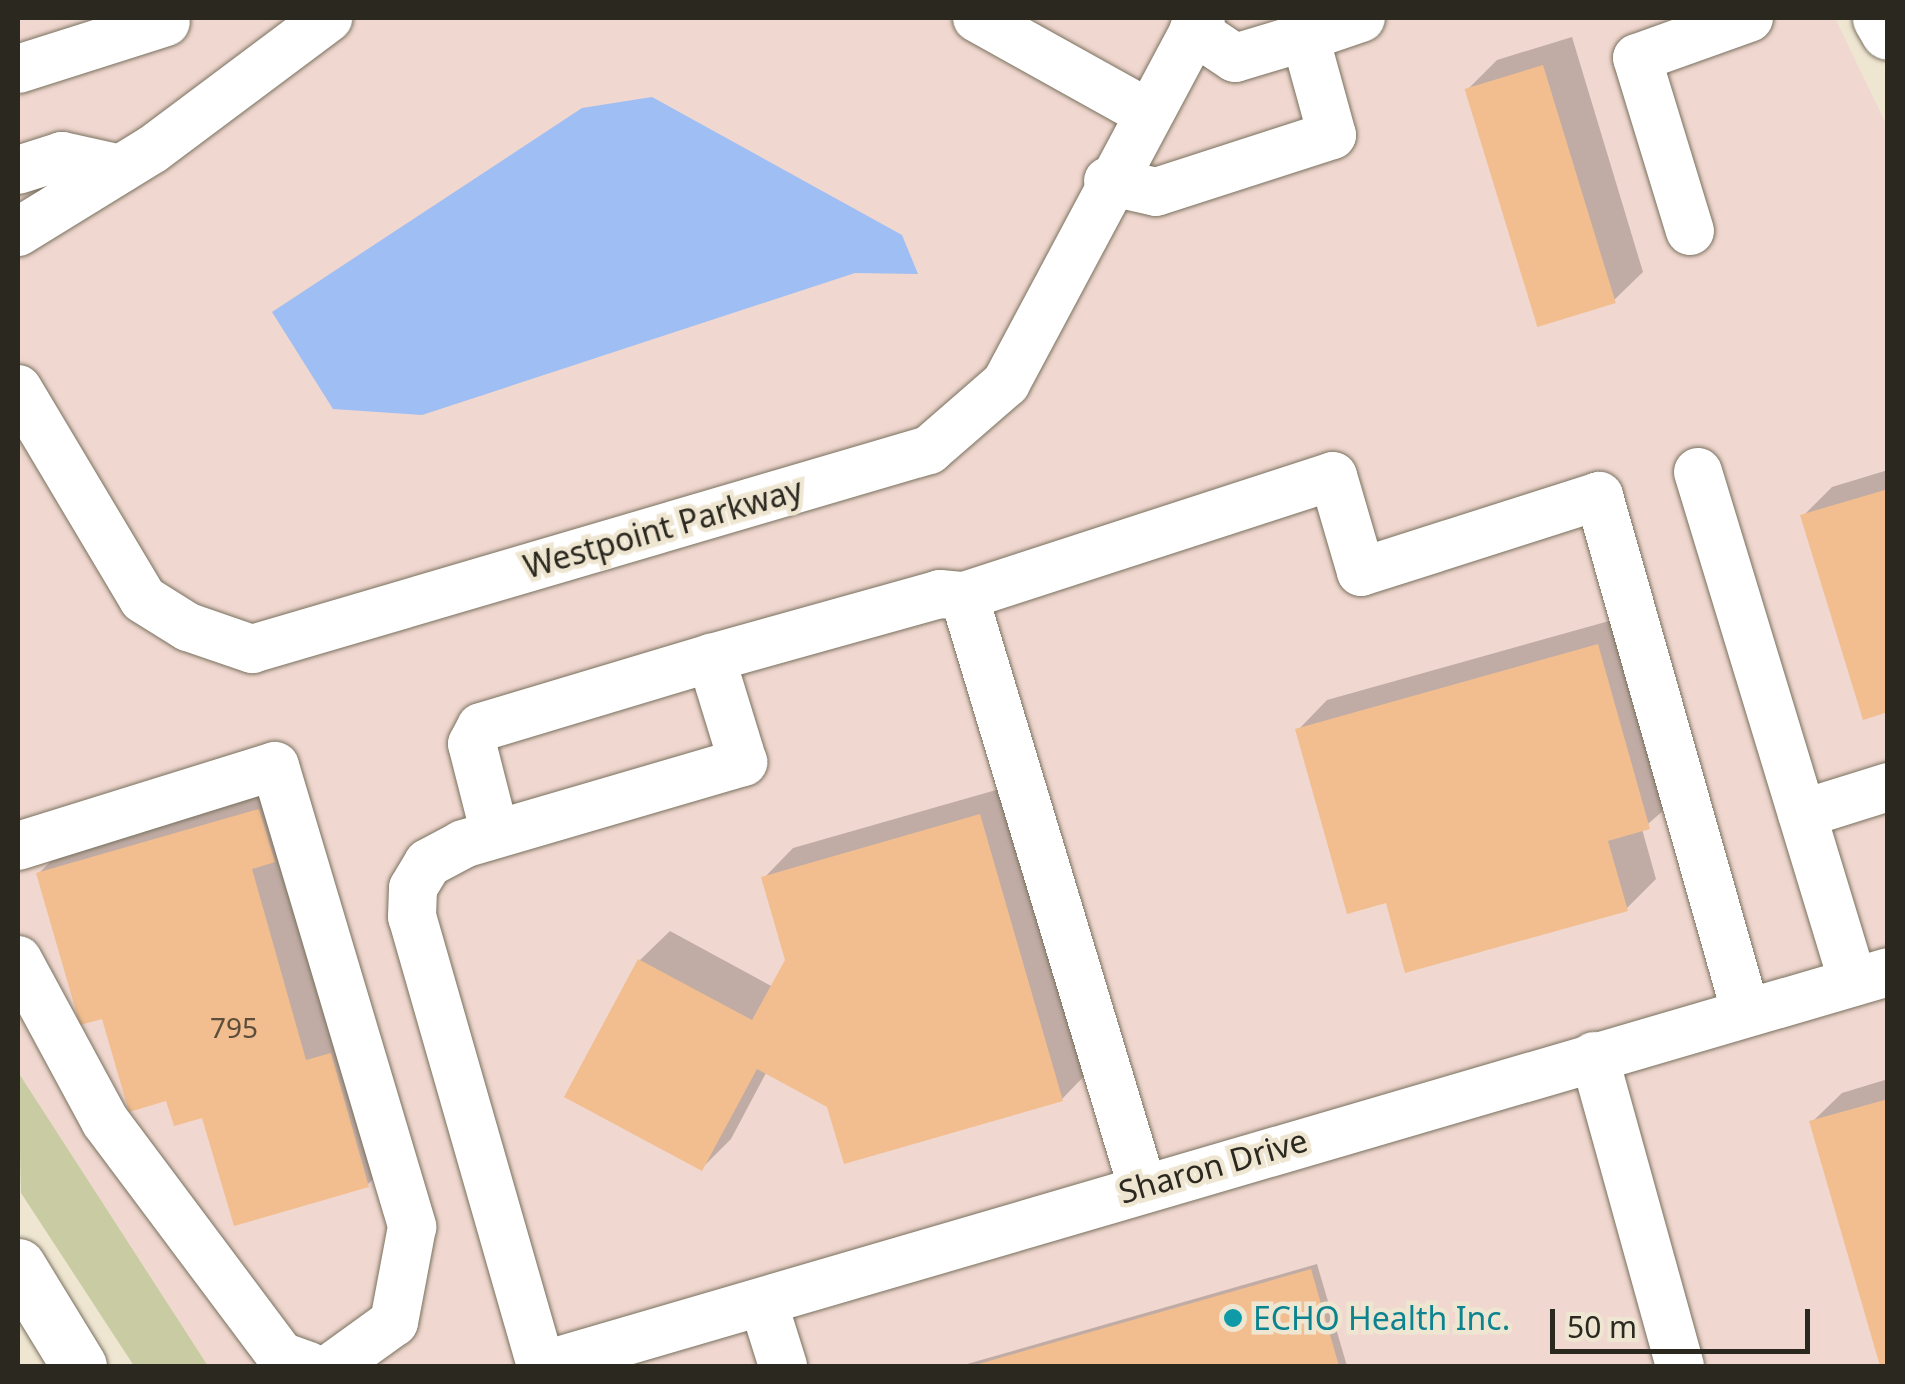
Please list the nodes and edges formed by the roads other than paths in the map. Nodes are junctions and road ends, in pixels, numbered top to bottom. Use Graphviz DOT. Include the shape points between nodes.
graph roads {
  1 [pos="328,18"];
  2 [pos="978,18"];
  3 [pos="1361,18"];
  4 [pos="1749,18"];
  5 [pos="1880,18"];
  6 [pos="166,22"];
  7 [pos="1197,24"];
  8 [pos="1888,32"];
  9 [pos="1304,37"];
  10 [pos="18,69"];
  11 [pos="1144,111"];
  12 [pos="121,169"];
  13 [pos="18,170"];
  14 [pos="1108,181"];
  15 [pos="18,232"];
  16 [pos="1690,232"];
  17 [pos="18,390"];
  18 [pos="1698,472"];
  19 [pos="964,596"];
  20 [pos="711,658"];
  21 [pos="1888,787"];
  22 [pos="1802,814"];
  23 [pos="495,834"];
  24 [pos="18,846"];
  25 [pos="18,960"];
  26 [pos="1870,977"];
  27 [pos="1746,1013"];
  28 [pos="1594,1056"];
  29 [pos="1142,1186"];
  30 [pos="18,1266"];
  31 [pos="763,1302"];
  32 [pos="79,1366"];
  33 [pos="308,1366"];
  34 [pos="334,1366"];
  35 [pos="541,1366"];
  36 [pos="783,1366"];
  37 [pos="1680,1366"];
  1 -- 12 [label="street"];
  2 -- 11 [label="street"];
  3 -- 9 [label="street"];
  4 -- 16 [label="street" via="1637,58"];
  5 -- 8 [label="main road"];
  6 -- 10 [label="street"];
  7 -- 9 [label="street" via="1235,58"];
  7 -- 11 [label="street, Westpoint Parkway"];
  9 -- 14 [label="street" via="1332,135 1156,192"];
  11 -- 14 [label="street, Westpoint Parkway"];
  12 -- 13 [label="street" via="62,156"];
  12 -- 15 [label="street"];
  14 -- 17 [label="street, Westpoint Parkway" via="1006,383 929,450 252,649 188,628 143,599"];
  18 -- 22 [label="street"];
  19 -- 20 [label="street"];
  19 -- 27 [label="street" via="1333,476 1361,572 1600,496"];
  19 -- 29 [label="street"];
  20 -- 23 [label="street" via="481,727 472,744"];
  20 -- 23 [label="street" via="743,762"];
  21 -- 22 [label="street"];
  22 -- 26 [label="street"];
  23 -- 35 [label="street" via="428,862 413,888 412,916"];
  24 -- 34 [label="street" via="275,766 412,1227 394,1322"];
  25 -- 33 [label="street" via="104,1121 280,1356"];
  26 -- 27 [label="street, Sharon Drive"];
  27 -- 28 [label="street, Sharon Drive"];
  28 -- 29 [label="street, Sharon Drive"];
  28 -- 37 [label="street"];
  29 -- 31 [label="street, Sharon Drive"];
  30 -- 32 [label="main road"];
  31 -- 35 [label="street, Sharon Drive"];
  31 -- 36 [label="street"];
}
